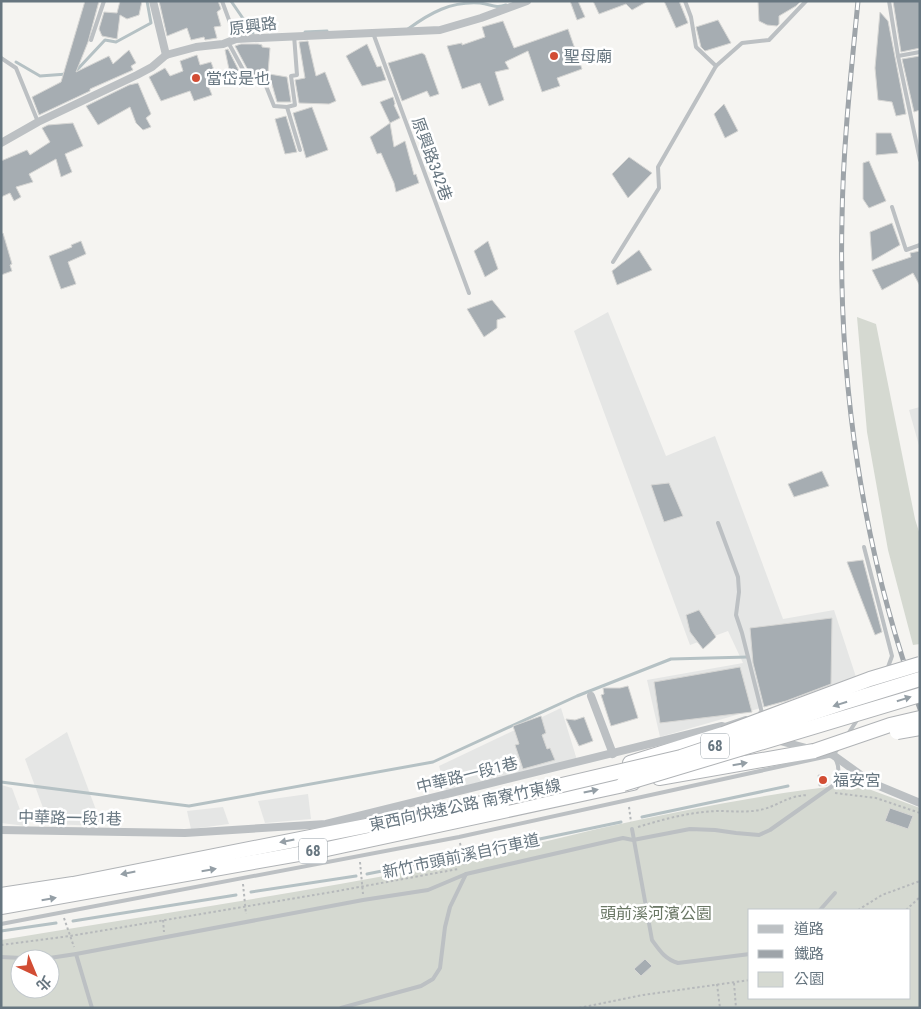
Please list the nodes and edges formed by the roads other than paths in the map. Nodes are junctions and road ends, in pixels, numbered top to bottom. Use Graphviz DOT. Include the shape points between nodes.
graph roads {
  1 [pos="104,1"];
  2 [pos="153,1"];
  3 [pos="222,1"];
  4 [pos="527,1"];
  5 [pos="685,1"];
  6 [pos="806,1"];
  7 [pos="889,1"];
  8 [pos="373,33"];
  9 [pos="294,35"];
  10 [pos="91,40"];
  11 [pos="232,40"];
  12 [pos="920,52"];
  13 [pos="166,55"];
  14 [pos="898,56"];
  15 [pos="1,58"];
  16 [pos="716,66"];
  17 [pos="287,107"];
  18 [pos="38,122"];
  19 [pos="1,143"];
  20 [pos="300,150"];
  21 [pos="920,160"];
  22 [pos="892,207"];
  23 [pos="920,245"];
  24 [pos="613,262"];
  25 [pos="469,293"];
  26 [pos="718,523"];
  27 [pos="864,547"];
  28 [pos="920,664"];
  29 [pos="920,679"];
  30 [pos="920,695"];
  31 [pos="591,696"];
  32 [pos="872,698"];
  33 [pos="866,706"];
  34 [pos="920,718"];
  35 [pos="722,726"];
  36 [pos="920,728"];
  37 [pos="814,751"];
  38 [pos="613,754"];
  39 [pos="833,756"];
  40 [pos="855,770"];
  41 [pos="623,784"];
  42 [pos="835,784"];
  43 [pos="507,798"];
  44 [pos="920,803"];
  45 [pos="632,829"];
  46 [pos="1,830"];
  47 [pos="633,840"];
  48 [pos="466,874"];
  49 [pos="835,893"];
  50 [pos="1,895"];
  51 [pos="1,907"];
  52 [pos="821,909"];
  53 [pos="1,924"];
  54 [pos="76,954"];
  55 [pos="748,954"];
  56 [pos="1,957"];
  57 [pos="92,1008"];
  58 [pos="341,1008"];
  1 -- 10 [label="lane"];
  2 -- 13 [label="street"];
  3 -- 11 [label="lane"];
  4 -- 8 [label="street, 原興路" via="440,30"];
  5 -- 16 [label="lane" via="696,47"];
  6 -- 16 [label="lane" via="769,40 742,43"];
  7 -- 14 [label="lane"];
  8 -- 9 [label="street, 原興路"];
  8 -- 25 [label="lane, 原興路342巷"];
  9 -- 11 [label="street, 原興路"];
  9 -- 17 [label="lane" via="297,75 291,76 295,105"];
  11 -- 13 [label="street, 原興路"];
  11 -- 17 [label="lane" via="247,77 264,81 274,106"];
  12 -- 14 [label="lane"];
  13 -- 18 [label="street, 原興路" via="137,75"];
  14 -- 21 [label="lane"];
  15 -- 18 [label="lane" via="16,68"];
  16 -- 24 [label="lane" via="658,167 659,188"];
  17 -- 20 [label="lane"];
  18 -- 19 [label="street, 原興路"];
  22 -- 23 [label="lane" via="906,250"];
  26 -- 35 [label="lane" via="738,578 736,615 762,713"];
  27 -- 32 [label="lane" via="892,656"];
  28 -- 43 [label="highway, bridge" via="870,679 723,734"];
  29 -- 43 [label="highway, 東西向快速公路 南寮竹東線 / 68, one-way, bridge" via="681,758"];
  41 -- 30 [label="highway, 東西向快速公路 南寮竹東線 / 68, one-way, bridge"];
  31 -- 38 [label="street"];
  33 -- 39 [label="lane"];
  34 -- 37 [label="highway, bridge"];
  35 -- 38 [label="street, 中華路一段1巷"];
  35 -- 39 [label="street, 中華路一段1巷"];
  36 -- 37 [label="highway, bridge"];
  41 -- 37 [label="highway, one-way, bridge"];
  38 -- 46 [label="street, 中華路一段1巷" via="326,824 185,833"];
  39 -- 40 [label="street, 中華路一段1巷"];
  39 -- 42 [label="lane" via="839,766"];
  39 -- 53 [label="lane" via="360,857"];
  40 -- 42 [label="lane"];
  40 -- 44 [label="street, 中華路一段1巷" via="872,783"];
  51 -- 41 [label="highway, 東西向快速公路 南寮竹東線 / 68, one-way" via="327,849"];
  42 -- 47 [label="lane" via="759,835 690,829"];
  43 -- 50 [label="highway, 東西向快速公路 南寮竹東線 / 68, one-way" via="73,884"];
  45 -- 47 [label="lane"];
  47 -- 48 [label="lane" via="623,838"];
  47 -- 55 [label="lane" via="652,940 668,960 678,963"];
  48 -- 54 [label="lane" via="428,890"];
  48 -- 58 [label="lane" via="450,907 440,968 433,979 421,986"];
  49 -- 52 [label="lane"];
  54 -- 56 [label="lane" via="44,959"];
  54 -- 57 [label="lane"];
}
